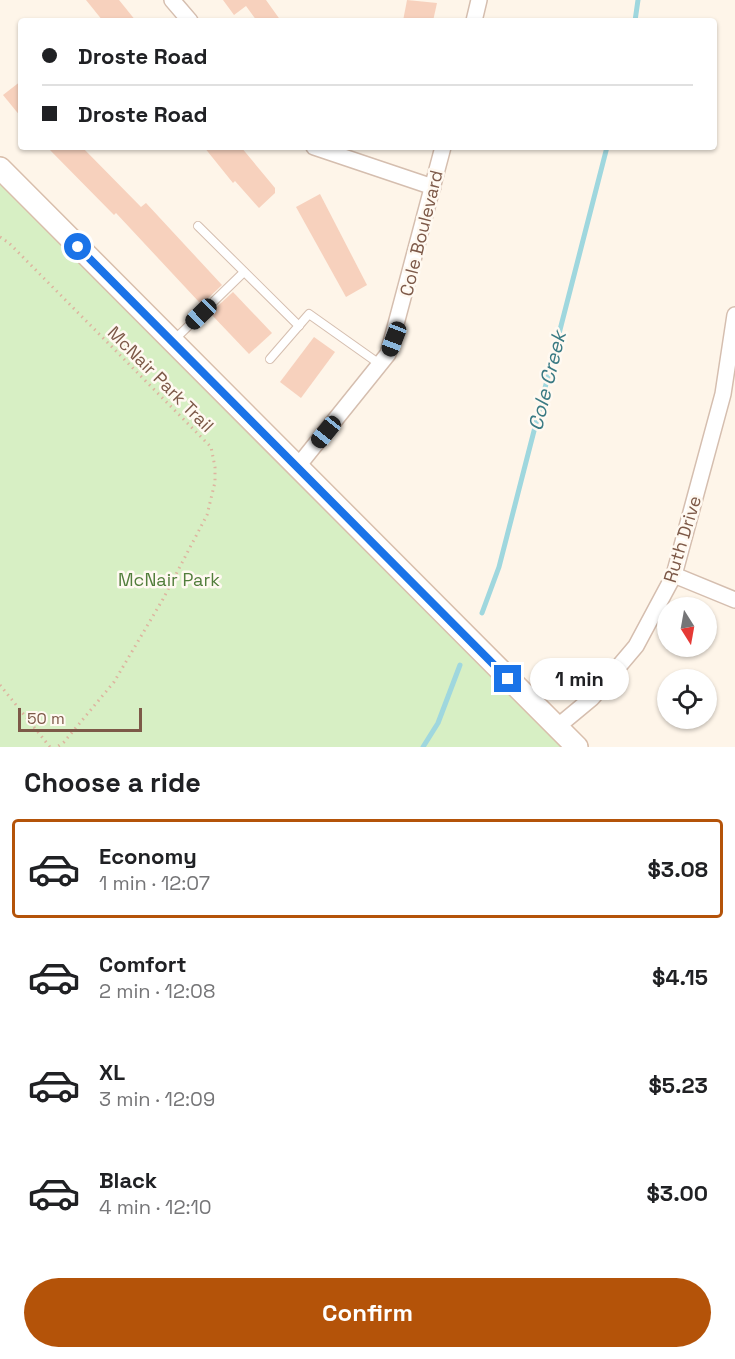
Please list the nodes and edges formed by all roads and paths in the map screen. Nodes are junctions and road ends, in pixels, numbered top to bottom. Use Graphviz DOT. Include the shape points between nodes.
graph roads {
  1 [pos="172,0"];
  2 [pos="479,0"];
  3 [pos="187,18"];
  4 [pos="475,18"];
  5 [pos="323,150"];
  6 [pos="442,150"];
  7 [pos="0,168"];
  8 [pos="434,187"];
  9 [pos="198,226"];
  10 [pos="0,237"];
  11 [pos="244,272"];
  12 [pos="735,315"];
  13 [pos="299,326"];
  14 [pos="172,341"];
  15 [pos="270,359"];
  16 [pos="381,365"];
  17 [pos="298,466"];
  18 [pos="674,575"];
  19 [pos="735,600"];
  20 [pos="0,685"];
  21 [pos="557,727"];
  22 [pos="50,747"];
  23 [pos="57,747"];
  24 [pos="577,747"];
  1 -- 3 [label="street"];
  2 -- 4 [label="street"];
  5 -- 8 [label="street"];
  6 -- 8 [label="street, Cole Boulevard"];
  7 -- 14 [label="street"];
  8 -- 16 [label="street, Cole Boulevard" via="394,339"];
  9 -- 11 [label="lane"];
  10 -- 23 [label="path, McNair Park Trail" via="211,447 215,467 207,516 162,599 114,682"];
  11 -- 13 [label="lane"];
  11 -- 14 [label="lane"];
  12 -- 18 [label="street, Ruth Drive" via="723,394"];
  13 -- 15 [label="lane"];
  13 -- 16 [label="lane" via="309,314"];
  14 -- 17 [label="street"];
  16 -- 17 [label="street, Cole Boulevard"];
  17 -- 21 [label="street"];
  18 -- 19 [label="street"];
  18 -- 21 [label="street, Ruth Drive" via="636,646 592,698"];
  20 -- 22 [label="path"];
  21 -- 24 [label="street"];
}
